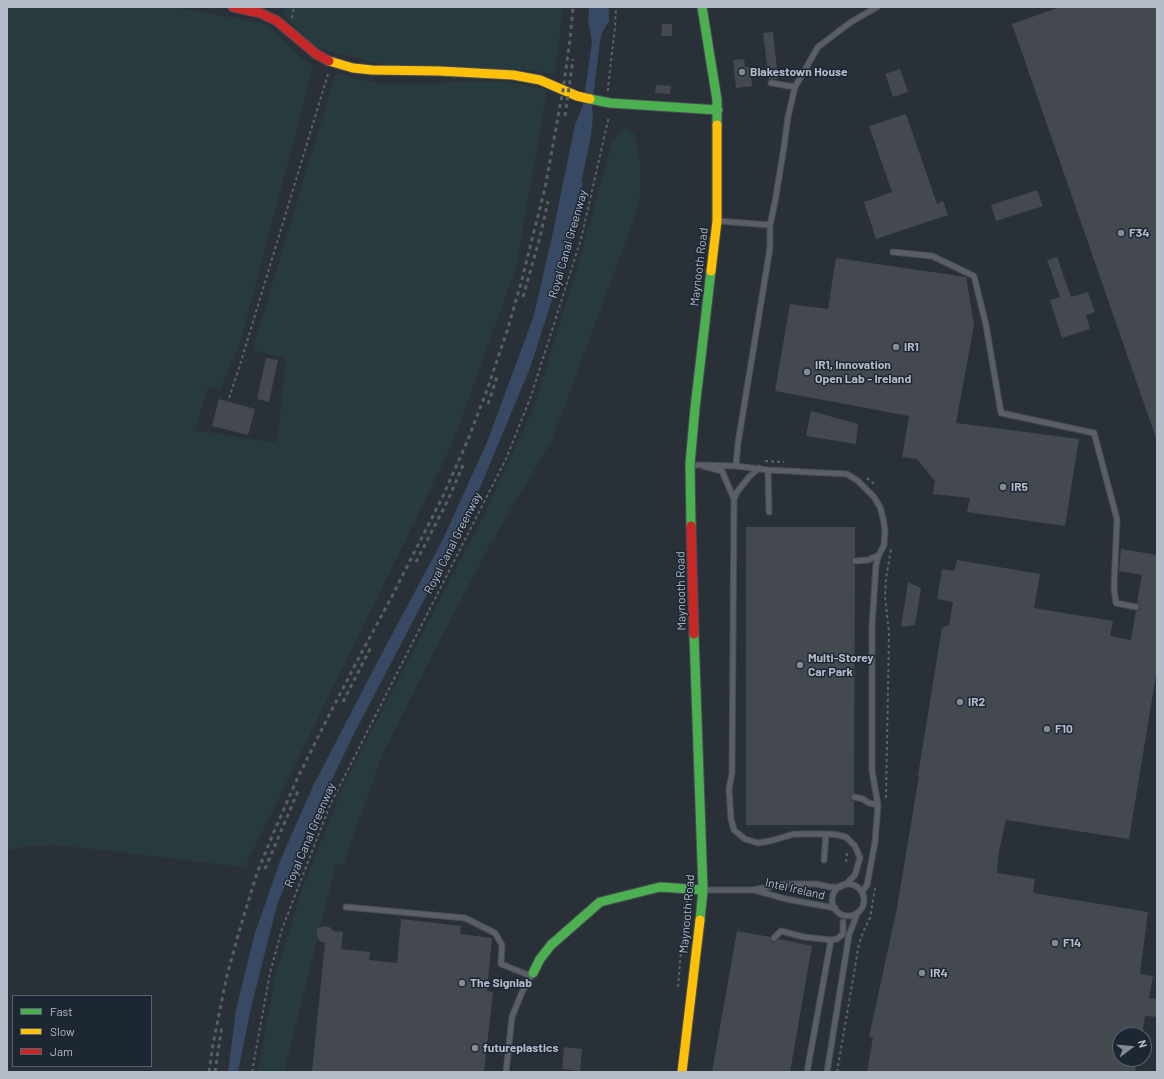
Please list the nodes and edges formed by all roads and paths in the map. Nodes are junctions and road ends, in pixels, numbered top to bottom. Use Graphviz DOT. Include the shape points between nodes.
graph roads {
  1 [pos="233,7"];
  2 [pos="616,7"];
  3 [pos="877,7"];
  4 [pos="702,8"];
  5 [pos="331,62"];
  6 [pos="771,82"];
  7 [pos="794,87"];
  8 [pos="610,103"];
  9 [pos="718,110"];
  10 [pos="717,221"];
  11 [pos="770,225"];
  12 [pos="893,252"];
  13 [pos="228,398"];
  14 [pos="697,465"];
  15 [pos="703,466"];
  16 [pos="736,466"];
  17 [pos="759,468"];
  18 [pos="768,470"];
  19 [pos="734,499"];
  20 [pos="768,512"];
  21 [pos="878,555"];
  22 [pos="855,561"];
  23 [pos="1136,607"];
  24 [pos="854,797"];
  25 [pos="878,806"];
  26 [pos="826,834"];
  27 [pos="824,860"];
  28 [pos="842,886"];
  29 [pos="704,890"];
  30 [pos="752,890"];
  31 [pos="862,892"];
  32 [pos="346,907"];
  33 [pos="836,910"];
  34 [pos="857,914"];
  35 [pos="843,922"];
  36 [pos="849,935"];
  37 [pos="774,938"];
  38 [pos="831,940"];
  39 [pos="532,974"];
  40 [pos="252,1072"];
  41 [pos="506,1072"];
  42 [pos="682,1072"];
  43 [pos="807,1072"];
  44 [pos="827,1072"];
  1 -- 5 [label="main road" via="260,13 276,21 312,51"];
  2 -- 8 [label="path, Royal Canal Greenway" via="608,86"];
  3 -- 7 [label="lane" via="851,22 818,47"];
  4 -- 9 [label="main road, Maynooth Road"];
  5 -- 8 [label="main road" via="372,70 513,75 540,80 577,96"];
  5 -- 13 [label="path" via="240,368"];
  6 -- 7 [label="lane"];
  7 -- 11 [label="lane"];
  8 -- 9 [label="main road"];
  8 -- 40 [label="path, Royal Canal Greenway" via="607,127 581,239 531,396 506,459 330,805 282,929 270,973"];
  9 -- 10 [label="main road, Maynooth Road"];
  10 -- 11 [label="lane"];
  10 -- 29 [label="main road, Maynooth Road" via="690,464 695,682"];
  11 -- 16 [label="lane" via="770,248"];
  12 -- 23 [label="lane" via="932,256 974,276 986,325 1001,413 1094,433 1117,519 1114,588 1116,603"];
  14 -- 15 [label="lane"];
  15 -- 16 [label="lane"];
  15 -- 19 [label="lane" via="722,472"];
  16 -- 17 [label="lane"];
  17 -- 18 [label="lane"];
  17 -- 19 [label="lane" via="737,492"];
  18 -- 20 [label="lane"];
  18 -- 21 [label="lane" via="847,474 858,481 874,497 883,518 884,545"];
  19 -- 26 [label="lane" via="732,773 729,789 734,830 745,839 758,843 794,834"];
  21 -- 22 [label="lane" via="868,560"];
  21 -- 25 [label="lane" via="872,626 872,771"];
  24 -- 25 [label="lane"];
  25 -- 31 [label="lane" via="875,842 867,885"];
  26 -- 27 [label="lane"];
  26 -- 28 [label="lane" via="846,837 855,846 860,858 855,876"];
  28 -- 30 [label="lane, Intel Ireland" via="830,888 816,884 786,884"];
  28 -- 31 [label="lane" via="854,886"];
  28 -- 33 [label="lane" via="834,894 833,904"];
  29 -- 30 [label="lane, Intel Ireland"];
  29 -- 39 [label="main road" via="660,887 600,902 551,945"];
  29 -- 42 [label="main road, Maynooth Road"];
  30 -- 33 [label="lane, Intel Ireland"];
  31 -- 34 [label="lane" via="864,901"];
  32 -- 39 [label="lane" via="465,918 495,933 502,945 501,964"];
  33 -- 34 [label="lane" via="847,916"];
  33 -- 35 [label="lane"];
  34 -- 36 [label="lane"];
  35 -- 36 [label="lane"];
  35 -- 38 [label="lane" via="843,934"];
  36 -- 44 [label="lane"];
  37 -- 38 [label="lane" via="781,931"];
  38 -- 43 [label="lane"];
  39 -- 41 [label="lane" via="512,1017"];
}
